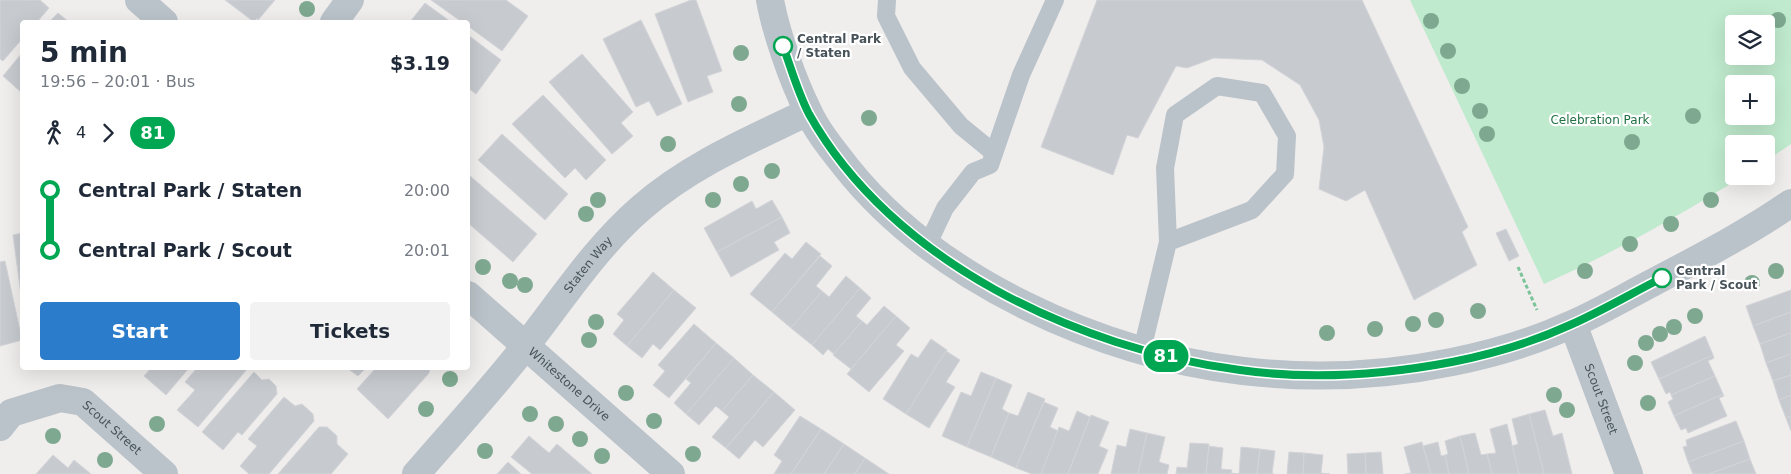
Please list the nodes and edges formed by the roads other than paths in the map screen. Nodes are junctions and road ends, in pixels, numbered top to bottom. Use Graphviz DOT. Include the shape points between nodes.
graph roads {
  1 [pos="139,0"];
  2 [pos="350,0"];
  3 [pos="770,0"];
  4 [pos="887,0"];
  5 [pos="1055,0"];
  6 [pos="162,20"];
  7 [pos="335,20"];
  8 [pos="808,112"];
  9 [pos="994,153"];
  10 [pos="1791,202"];
  11 [pos="1168,242"];
  12 [pos="927,246"];
  13 [pos="470,297"];
  14 [pos="1573,324"];
  15 [pos="525,346"];
  16 [pos="1142,350"];
  17 [pos="0,427"];
  18 [pos="164,474"];
  19 [pos="416,474"];
  20 [pos="671,474"];
  21 [pos="1629,474"];
  1 -- 6 [label="street"];
  2 -- 7 [label="street"];
  3 -- 8 [label="street" via="782,44"];
  4 -- 9 [label="lane" via="886,16 912,68 961,126"];
  5 -- 9 [label="lane" via="1022,74"];
  8 -- 12 [label="street" via="831,148 876,201"];
  8 -- 15 [label="street, Staten Way" via="724,152 641,208 599,251"];
  9 -- 12 [label="lane" via="990,165 973,172 945,208"];
  10 -- 14 [label="street" via="1738,236"];
  11 -- 11 [label="lane" via="1165,168 1176,115 1217,86 1262,94 1287,136 1285,174 1252,210"];
  11 -- 16 [label="lane"];
  12 -- 16 [label="street" via="982,282 1051,317"];
  13 -- 15 [label="street, Whitestone Drive"];
  14 -- 16 [label="street" via="1548,335 1453,362 1347,374 1242,371"];
  14 -- 21 [label="street, Scout Street"];
  15 -- 19 [label="street, Staten Way"];
  15 -- 20 [label="street, Whitestone Drive"];
  17 -- 18 [label="street, Scout Street" via="11,413 60,398 83,402"];
}
